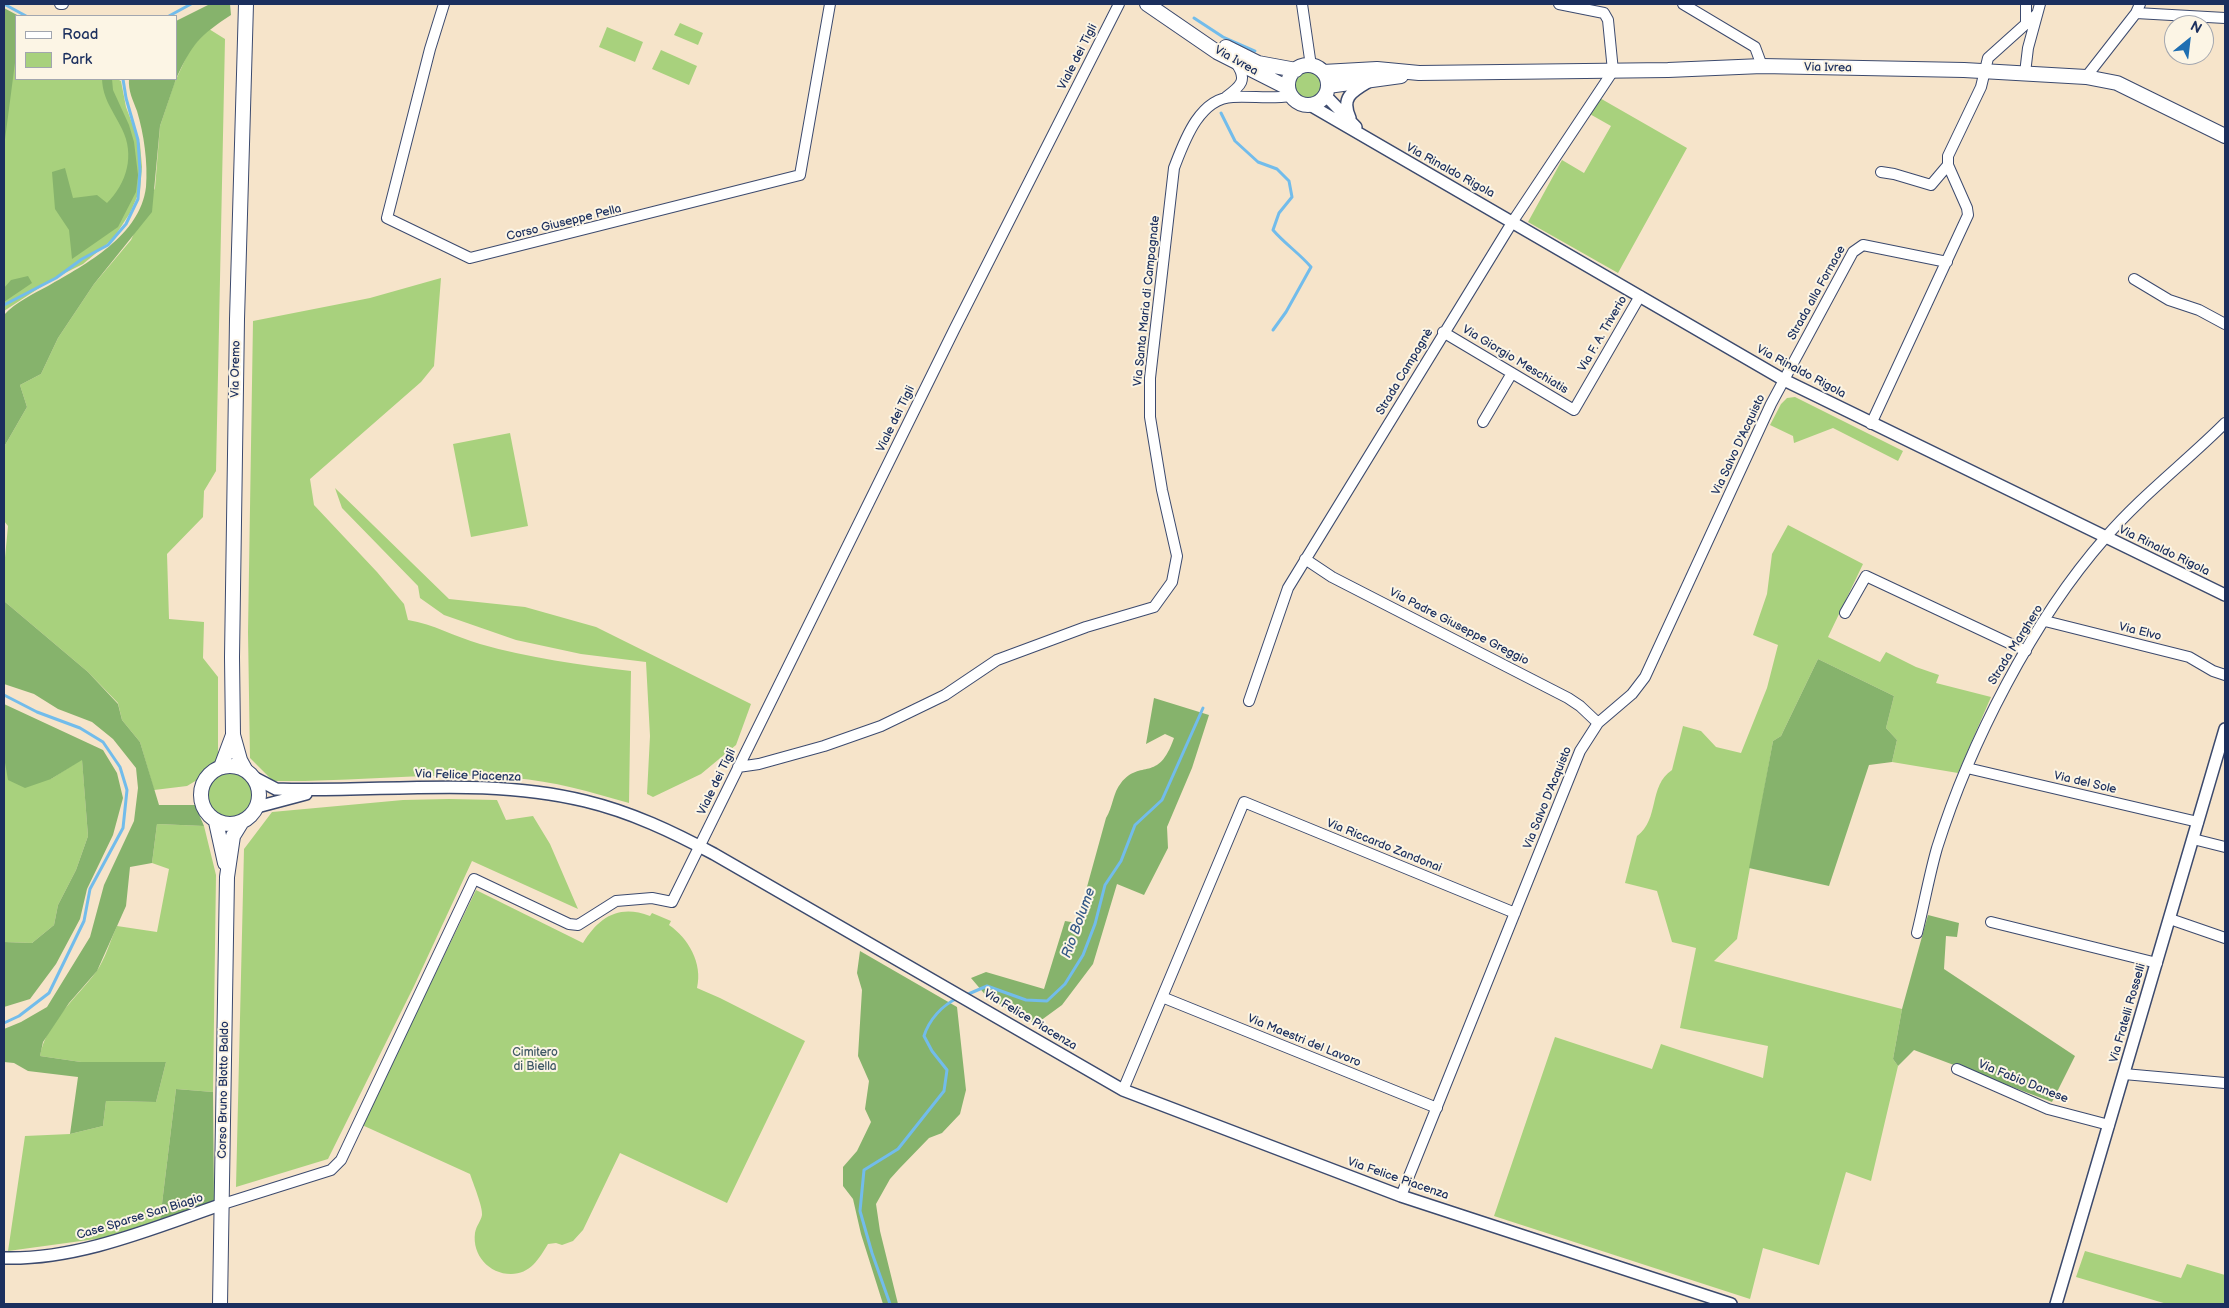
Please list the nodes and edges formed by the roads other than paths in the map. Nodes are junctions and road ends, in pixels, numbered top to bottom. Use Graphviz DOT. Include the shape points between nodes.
graph roads {
  1 [pos="246,4"];
  2 [pos="444,4"];
  3 [pos="830,4"];
  4 [pos="1119,4"];
  5 [pos="1147,4"];
  6 [pos="1302,4"];
  7 [pos="1559,4"];
  8 [pos="1682,4"];
  9 [pos="2026,4"];
  10 [pos="2138,8"];
  11 [pos="2039,9"];
  12 [pos="2225,18"];
  13 [pos="2026,22"];
  14 [pos="1186,28"];
  15 [pos="2019,30"];
  16 [pos="2028,48"];
  17 [pos="1236,62"];
  18 [pos="1762,66"];
  19 [pos="1317,69"];
  20 [pos="1296,70"];
  21 [pos="1613,71"];
  22 [pos="1985,72"];
  23 [pos="1419,74"];
  24 [pos="2025,74"];
  25 [pos="2086,77"];
  26 [pos="1368,82"];
  27 [pos="1326,91"];
  28 [pos="1290,92"];
  29 [pos="1222,99"];
  30 [pos="1310,105"];
  31 [pos="1353,125"];
  32 [pos="2225,136"];
  33 [pos="1378,146"];
  34 [pos="1948,165"];
  35 [pos="1881,172"];
  36 [pos="1513,221"];
  37 [pos="1947,262"];
  38 [pos="2134,279"];
  39 [pos="1640,296"];
  40 [pos="2225,324"];
  41 [pos="1443,332"];
  42 [pos="1512,373"];
  43 [pos="1784,380"];
  44 [pos="1574,410"];
  45 [pos="1483,422"];
  46 [pos="2225,423"];
  47 [pos="1871,424"];
  48 [pos="2105,538"];
  49 [pos="1305,559"];
  50 [pos="2225,596"];
  51 [pos="1845,613"];
  52 [pos="2045,621"];
  53 [pos="2026,651"];
  54 [pos="2225,675"];
  55 [pos="1249,700"];
  56 [pos="1598,723"];
  57 [pos="2225,729"];
  58 [pos="233,735"];
  59 [pos="221,767"];
  60 [pos="738,767"];
  61 [pos="1967,768"];
  62 [pos="250,774"];
  63 [pos="322,790"];
  64 [pos="257,807"];
  65 [pos="216,822"];
  66 [pos="2198,822"];
  67 [pos="241,823"];
  68 [pos="2193,839"];
  69 [pos="700,847"];
  70 [pos="2225,847"];
  71 [pos="227,877"];
  72 [pos="1515,913"];
  73 [pos="2170,920"];
  74 [pos="1991,922"];
  75 [pos="1917,933"];
  76 [pos="2225,938"];
  77 [pos="2157,963"];
  78 [pos="1162,997"];
  79 [pos="1957,1069"];
  80 [pos="2124,1074"];
  81 [pos="2225,1083"];
  82 [pos="1123,1090"];
  83 [pos="1437,1108"];
  84 [pos="2109,1125"];
  85 [pos="1401,1196"];
  86 [pos="224,1204"];
  87 [pos="4,1258"];
  88 [pos="220,1304"];
  89 [pos="1731,1304"];
  90 [pos="2056,1304"];
  1 -- 58 [label="main road, Via Oremo" via="234,515"];
  2 -- 3 [label="street, Corso Giuseppe Pella" via="387,218 470,258 800,175"];
  4 -- 60 [label="street, Viale dei Tigli"];
  5 -- 14 [label="main road, Via Ivrea"];
  6 -- 19 [label="street"];
  7 -- 21 [label="street" via="1604,14 1608,20"];
  8 -- 18 [label="street" via="1755,47"];
  9 -- 13 [label="street"];
  10 -- 12 [label="street"];
  10 -- 25 [label="street"];
  11 -- 13 [label="street"];
  11 -- 16 [label="street"];
  13 -- 15 [label="street"];
  14 -- 17 [label="main road, Via Ivrea"];
  14 -- 20 [label="main road, Via Ivrea" via="1258,62"];
  15 -- 16 [label="street"];
  15 -- 22 [label="street" via="1988,58"];
  16 -- 24 [label="street"];
  17 -- 28 [label="main road, Via Ivrea"];
  17 -- 29 [label="street, Via Santa Maria di Campagnate" via="1242,72 1242,82 1238,89"];
  18 -- 21 [label="main road, Via Ivrea"];
  18 -- 22 [label="main road, Via Ivrea"];
  19 -- 20 [label="main road"];
  19 -- 23 [label="main road, Via Ivrea" via="1377,69"];
  19 -- 27 [label="main road"];
  20 -- 28 [label="main road" via="1288,81"];
  21 -- 23 [label="main road, Via Ivrea"];
  21 -- 36 [label="street, Strada Campagnè"];
  22 -- 24 [label="main road, Via Ivrea"];
  22 -- 34 [label="street" via="1948,156"];
  23 -- 26 [label="main road, Via Ivrea"];
  24 -- 25 [label="main road, Via Ivrea"];
  25 -- 32 [label="main road, Via Ivrea" via="2117,83"];
  26 -- 27 [label="main road, Via Ivrea"];
  26 -- 31 [label="street" via="1347,100 1345,108"];
  27 -- 30 [label="main road"];
  27 -- 31 [label="street, Via Rinaldo Rigola"];
  28 -- 29 [label="street" via="1269,99"];
  28 -- 30 [label="main road" via="1299,103"];
  29 -- 60 [label="street, Via Santa Maria di Campagnate" via="1200,117 1187,136 1174,168 1150,378 1150,417 1177,556 1172,582 1154,607 1086,627 997,660 946,695 881,726 824,746"];
  30 -- 33 [label="street, Via Rinaldo Rigola"];
  31 -- 33 [label="street, Via Rinaldo Rigola"];
  33 -- 36 [label="street, Via Rinaldo Rigola"];
  34 -- 35 [label="street" via="1930,186"];
  34 -- 37 [label="street" via="1967,208 1966,222"];
  36 -- 39 [label="street, Via Rinaldo Rigola"];
  36 -- 41 [label="street, Strada Campagnè"];
  37 -- 43 [label="street, Strada alla Fornace" via="1863,244 1858,247"];
  37 -- 47 [label="street"];
  38 -- 40 [label="street" via="2169,300 2199,310"];
  39 -- 43 [label="street, Via Rinaldo Rigola"];
  39 -- 44 [label="street, Via F. A. Triverio"];
  41 -- 42 [label="street, Via Giorgio Meschiatis"];
  41 -- 49 [label="street, Strada Campagnè"];
  42 -- 44 [label="street, Via Giorgio Meschiatis"];
  42 -- 45 [label="street"];
  43 -- 47 [label="street, Via Rinaldo Rigola"];
  43 -- 56 [label="street, Via Salvo D'Acquisto" via="1644,677 1632,694"];
  46 -- 48 [label="street, Strada Marghero"];
  47 -- 48 [label="street, Via Rinaldo Rigola"];
  48 -- 50 [label="street, Via Rinaldo Rigola"];
  48 -- 52 [label="street, Strada Marghero"];
  49 -- 55 [label="street, Strada Campagnè" via="1288,588"];
  49 -- 56 [label="street, Via Padre Giuseppe Greggio" via="1332,577 1568,698"];
  51 -- 53 [label="street" via="1866,576"];
  52 -- 53 [label="street, Strada Marghero"];
  52 -- 54 [label="street, Via Elvo" via="2190,657"];
  53 -- 61 [label="street, Strada Marghero" via="2000,695"];
  56 -- 72 [label="street, Via Salvo D'Acquisto" via="1574,763"];
  57 -- 66 [label="street, Via Fratelli Rosselli"];
  58 -- 59 [label="main road, Via Oremo"];
  58 -- 62 [label="main road, Via Oremo" via="240,760"];
  59 -- 62 [label="main road" via="238,767"];
  59 -- 65 [label="main road" via="207,777 200,792 204,810"];
  60 -- 69 [label="street, Viale dei Tigli"];
  61 -- 66 [label="street, Via del Sole"];
  61 -- 75 [label="street, Strada Marghero" via="1937,848"];
  62 -- 63 [label="street, Via Felice Piacenza" via="276,789"];
  62 -- 64 [label="main road" via="259,792"];
  63 -- 64 [label="street, Via Felice Piacenza"];
  63 -- 69 [label="street, Via Felice Piacenza" via="481,788 533,792 585,801 648,820"];
  64 -- 67 [label="main road"];
  65 -- 67 [label="main road"];
  65 -- 71 [label="main road, Corso Bruno Blotto Baldo"];
  66 -- 68 [label="street, Via Fratelli Rosselli"];
  67 -- 71 [label="main road, Corso Bruno Blotto Baldo" via="233,836"];
  68 -- 70 [label="street"];
  68 -- 73 [label="street, Via Fratelli Rosselli"];
  69 -- 82 [label="street, Via Felice Piacenza"];
  69 -- 86 [label="street, Viale dei Tigli" via="672,902 652,898 616,901 578,925 569,924 474,879 341,1160 331,1170"];
  71 -- 86 [label="main road, Corso Bruno Blotto Baldo"];
  72 -- 78 [label="street, Via Riccardo Zandonai" via="1244,802"];
  72 -- 83 [label="street, Via Salvo D'Acquisto"];
  73 -- 76 [label="street"];
  73 -- 77 [label="street, Via Fratelli Rosselli"];
  74 -- 77 [label="street"];
  77 -- 80 [label="street, Via Fratelli Rosselli"];
  78 -- 82 [label="street"];
  78 -- 83 [label="street, Via Maestri del Lavoro"];
  79 -- 84 [label="street, Via Fabio Danese" via="2048,1109"];
  80 -- 81 [label="street"];
  80 -- 84 [label="street, Via Fratelli Rosselli"];
  82 -- 85 [label="street, Via Felice Piacenza"];
  83 -- 85 [label="street, Via Salvo D'Acquisto"];
  84 -- 90 [label="street, Via Fratelli Rosselli"];
  85 -- 89 [label="street, Via Felice Piacenza"];
  86 -- 87 [label="street, Case Sparse San Biagio" via="84,1250"];
  86 -- 88 [label="main road, Corso Bruno Blotto Baldo"];
}
